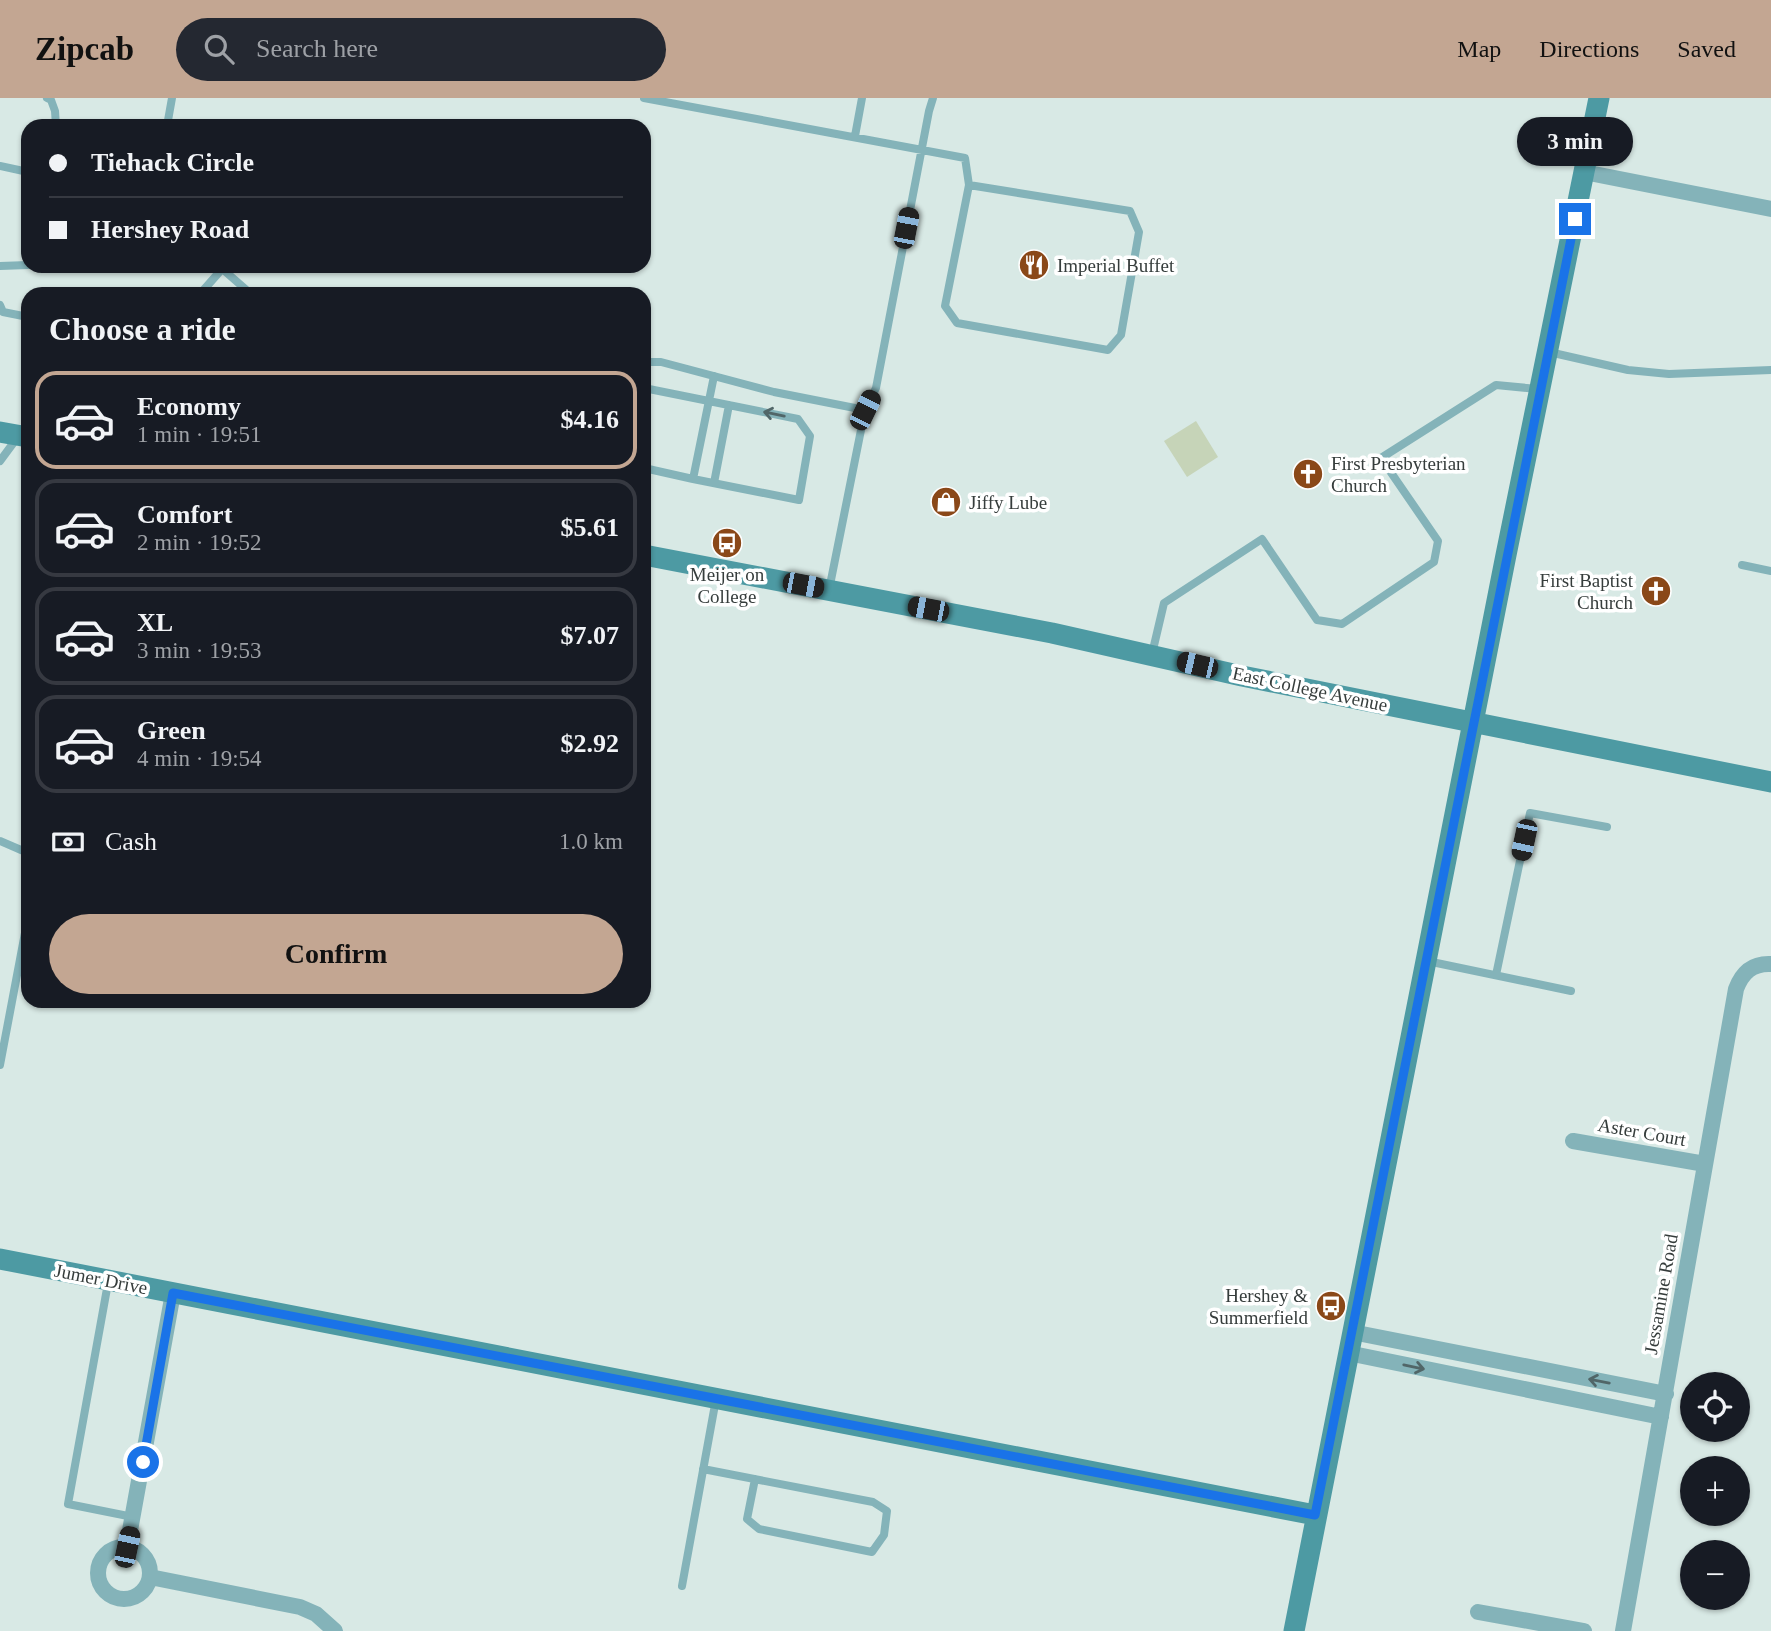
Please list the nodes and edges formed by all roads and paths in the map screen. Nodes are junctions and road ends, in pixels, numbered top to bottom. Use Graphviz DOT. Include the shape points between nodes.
graph roads {
  1 [pos="47,98"];
  2 [pos="172,98"];
  3 [pos="644,98"];
  4 [pos="862,98"];
  5 [pos="933,98"];
  6 [pos="1599,98"];
  7 [pos="56,119"];
  8 [pos="168,119"];
  9 [pos="855,136"];
  10 [pos="921,148"];
  11 [pos="0,166"];
  12 [pos="21,170"];
  13 [pos="1584,172"];
  14 [pos="969,185"];
  15 [pos="1771,209"];
  16 [pos="21,265"];
  17 [pos="0,266"];
  18 [pos="217,273"];
  19 [pos="227,273"];
  20 [pos="206,287"];
  21 [pos="243,287"];
  22 [pos="0,305"];
  23 [pos="21,316"];
  24 [pos="1549,352"];
  25 [pos="651,362"];
  26 [pos="1771,370"];
  27 [pos="714,376"];
  28 [pos="651,389"];
  29 [pos="1541,389"];
  30 [pos="709,401"];
  31 [pos="729,405"];
  32 [pos="865,410"];
  33 [pos="15,435"];
  34 [pos="0,461"];
  35 [pos="651,470"];
  36 [pos="693,479"];
  37 [pos="715,483"];
  38 [pos="651,556"];
  39 [pos="1742,565"];
  40 [pos="1771,571"];
  41 [pos="830,590"];
  42 [pos="1152,655"];
  43 [pos="1474,722"];
  44 [pos="1771,782"];
  45 [pos="1607,827"];
  46 [pos="0,841"];
  47 [pos="21,850"];
  48 [pos="21,954"];
  49 [pos="1427,961"];
  50 [pos="1771,964"];
  51 [pos="1496,975"];
  52 [pos="1571,991"];
  53 [pos="0,1065"];
  54 [pos="1573,1141"];
  55 [pos="1705,1164"];
  56 [pos="0,1259"];
  57 [pos="109,1280"];
  58 [pos="173,1293"];
  59 [pos="1350,1343"];
  60 [pos="1487,1359"];
  61 [pos="1483,1381"];
  62 [pos="1666,1394"];
  63 [pos="716,1399"];
  64 [pos="1661,1418"];
  65 [pos="703,1469"];
  66 [pos="755,1479"];
  67 [pos="1315,1515"];
  68 [pos="133,1517"];
  69 [pos="127,1547"];
  70 [pos="150,1577"];
  71 [pos="682,1586"];
  72 [pos="1478,1612"];
  73 [pos="335,1631"];
  74 [pos="1294,1631"];
  75 [pos="1584,1631"];
  76 [pos="1623,1631"];
  1 -- 7 [label="lane"];
  2 -- 8 [label="lane"];
  3 -- 9 [label="lane"];
  4 -- 9 [label="lane"];
  5 -- 10 [label="lane"];
  6 -- 13 [label="main road"];
  9 -- 10 [label="lane"];
  10 -- 14 [label="lane" via="965,158"];
  10 -- 32 [label="lane" via="876,388"];
  11 -- 12 [label="lane"];
  13 -- 15 [label="street"];
  13 -- 24 [label="main road"];
  14 -- 14 [label="lane" via="1130,211 1139,232 1121,335 1108,350 957,323 944,306"];
  16 -- 17 [label="lane"];
  18 -- 20 [label="lane"];
  19 -- 21 [label="lane"];
  22 -- 23 [label="lane" via="3,312"];
  24 -- 26 [label="lane" via="1669,374"];
  24 -- 29 [label="main road"];
  25 -- 27 [label="lane"];
  27 -- 30 [label="lane"];
  27 -- 32 [label="lane"];
  28 -- 30 [label="lane"];
  29 -- 42 [label="lane" via="1496,385 1381,458 1438,541 1434,562 1342,624 1317,620 1262,539 1164,603"];
  29 -- 43 [label="main road"];
  30 -- 31 [label="lane"];
  30 -- 36 [label="lane"];
  31 -- 37 [label="lane"];
  37 -- 31 [label="lane, one-way" via="799,500 810,436 798,419"];
  32 -- 41 [label="lane"];
  33 -- 34 [label="lane"];
  35 -- 36 [label="lane"];
  36 -- 37 [label="lane"];
  38 -- 41 [label="main road, East College Avenue"];
  39 -- 40 [label="lane"];
  41 -- 42 [label="main road, East College Avenue"];
  42 -- 43 [label="main road, East College Avenue"];
  43 -- 44 [label="main road, East College Avenue"];
  43 -- 49 [label="main road"];
  45 -- 51 [label="lane" via="1530,813"];
  46 -- 47 [label="lane"];
  48 -- 53 [label="lane"];
  49 -- 51 [label="lane"];
  49 -- 59 [label="main road"];
  50 -- 55 [label="street, Jessamine Road" via="1749,969 1736,989"];
  51 -- 52 [label="lane"];
  54 -- 55 [label="street, Aster Court"];
  55 -- 62 [label="street, Jessamine Road"];
  56 -- 57 [label="main road, Jumer Drive"];
  57 -- 58 [label="main road, Jumer Drive"];
  57 -- 68 [label="lane" via="68,1504"];
  58 -- 63 [label="main road, Jumer Drive"];
  58 -- 68 [label="street"];
  59 -- 60 [label="street"];
  59 -- 61 [label="street, one-way"];
  59 -- 67 [label="main road"];
  60 -- 61 [label="street"];
  62 -- 60 [label="street, one-way"];
  61 -- 64 [label="street"];
  62 -- 64 [label="street, Jessamine Road"];
  63 -- 65 [label="lane"];
  63 -- 67 [label="main road, Jumer Drive"];
  64 -- 76 [label="street, Jessamine Road"];
  65 -- 66 [label="lane"];
  65 -- 71 [label="lane"];
  66 -- 66 [label="lane" via="873,1502 887,1511 884,1535 872,1552 759,1529 747,1518"];
  67 -- 74 [label="main road"];
  68 -- 69 [label="street"];
  69 -- 70 [label="street" via="147,1561"];
  69 -- 70 [label="street" via="110,1551 99,1565 103,1590 117,1599 135,1597"];
  70 -- 73 [label="street" via="300,1607"];
  72 -- 75 [label="street"];
}
